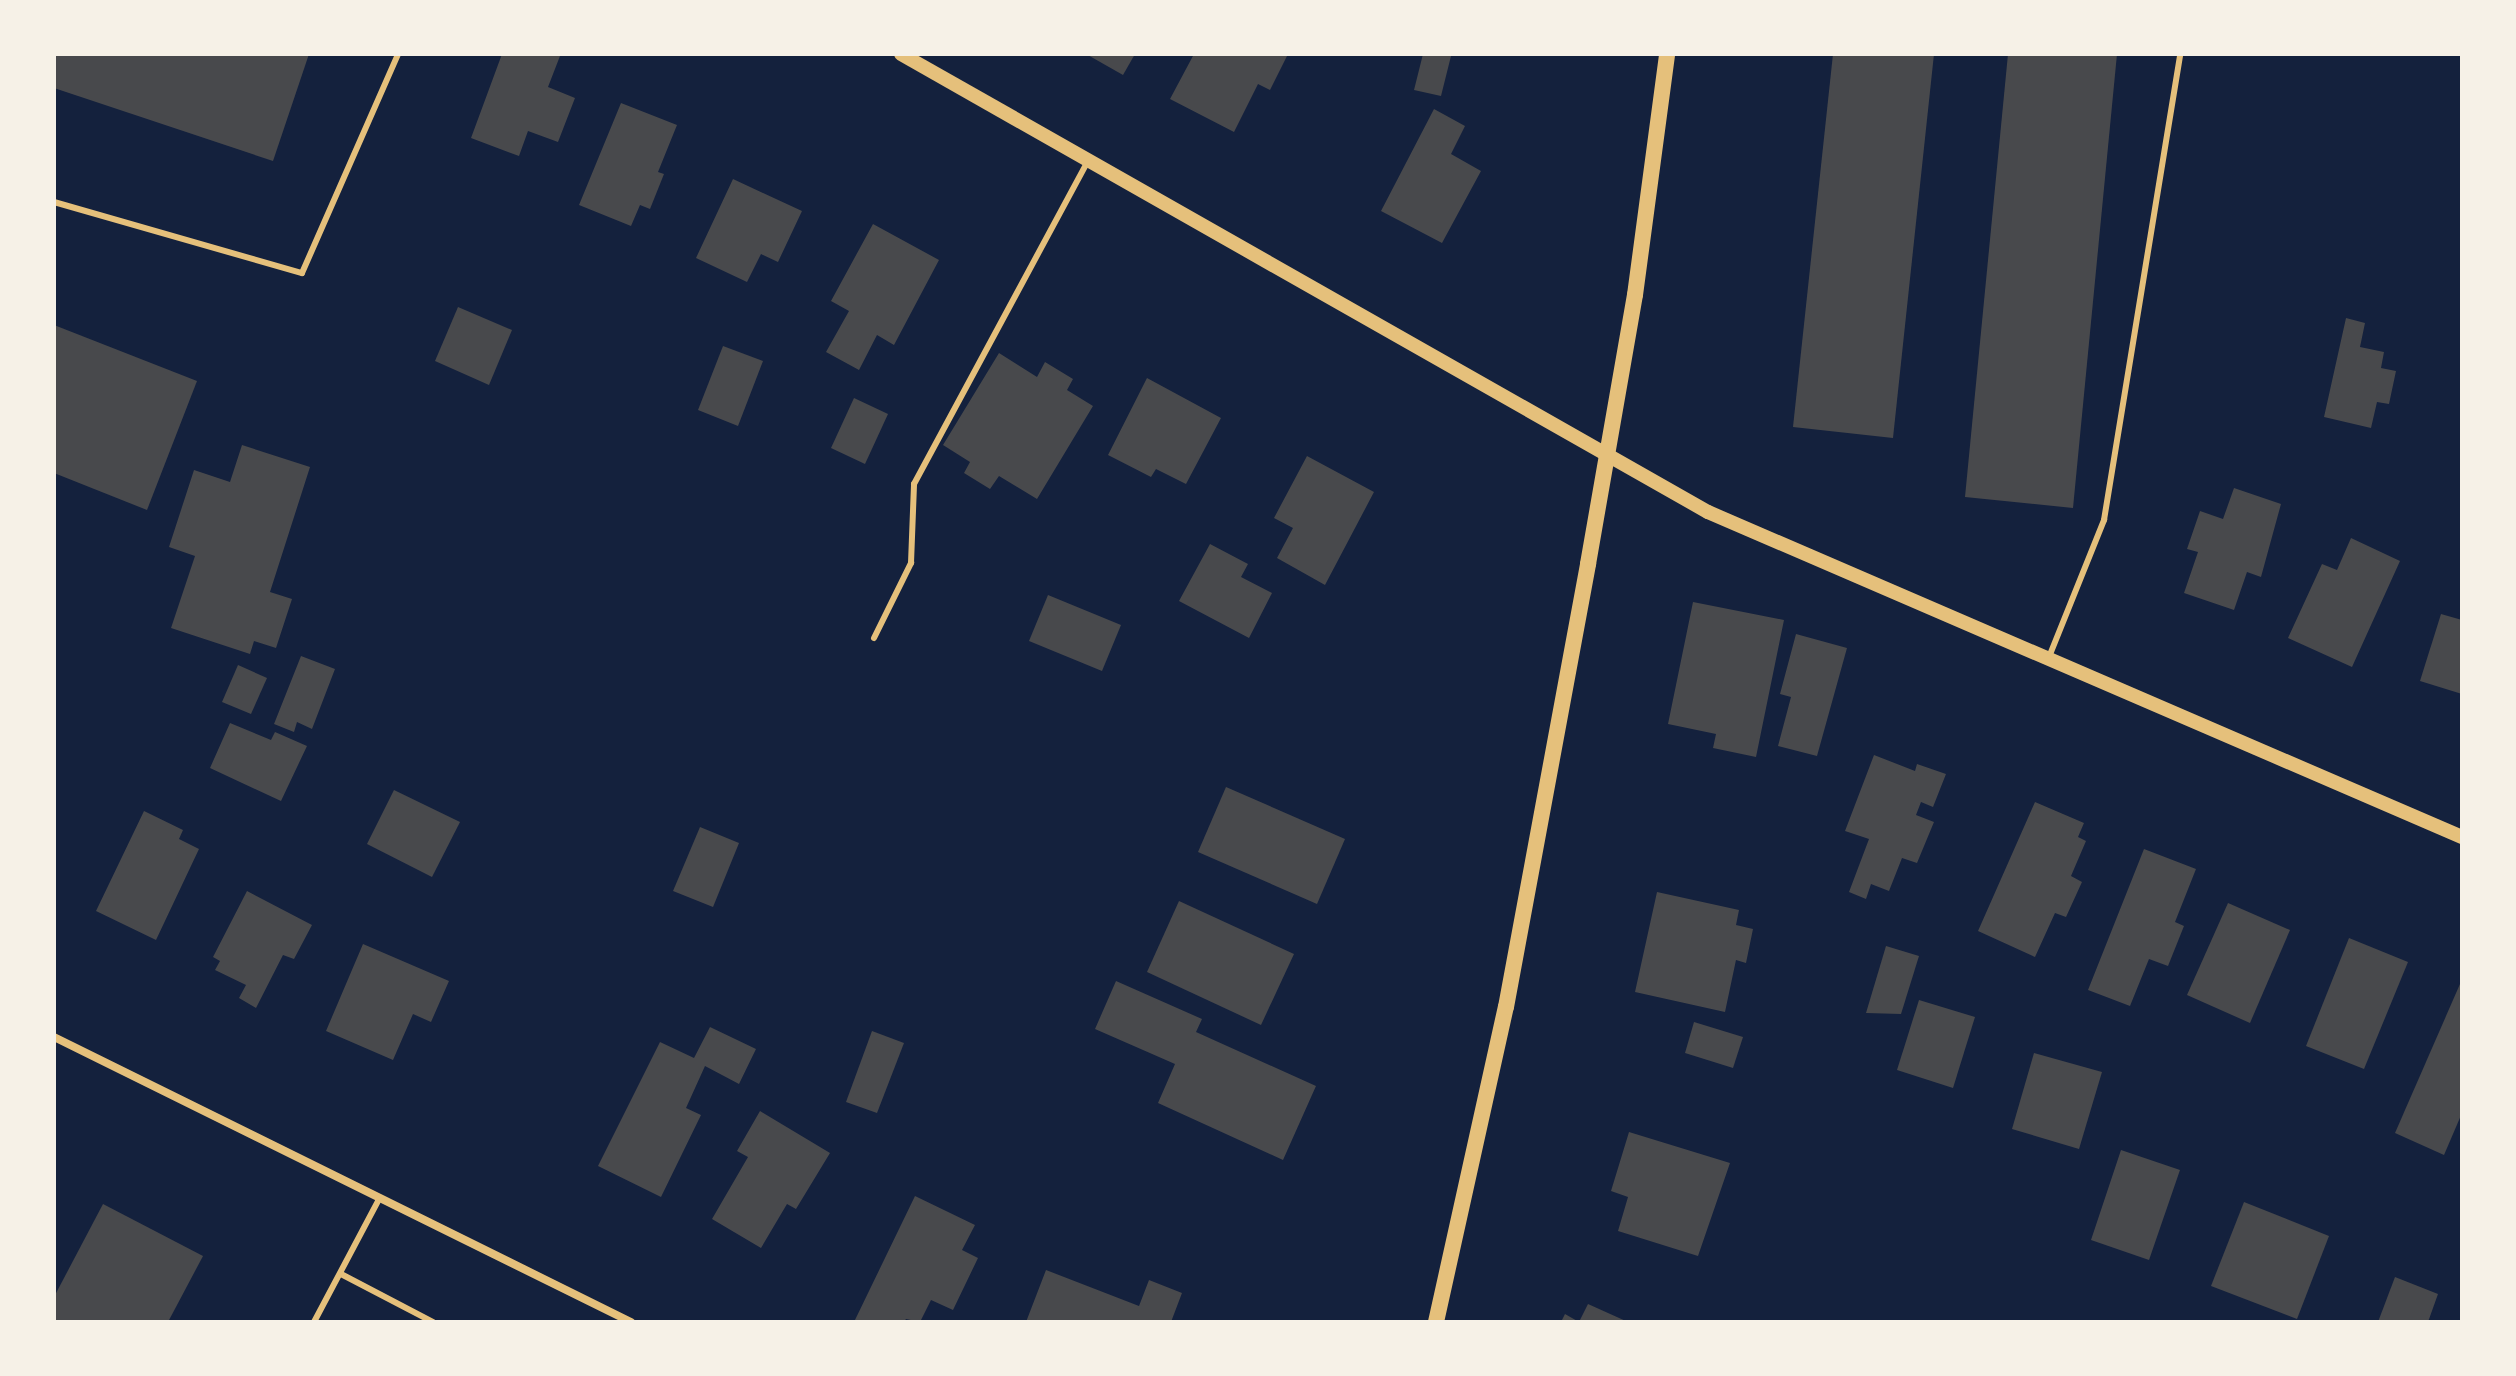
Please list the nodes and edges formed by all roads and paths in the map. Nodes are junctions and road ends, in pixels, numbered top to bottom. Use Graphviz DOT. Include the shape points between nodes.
graph roads {
  1 [pos="398,54"];
  2 [pos="901,54"];
  3 [pos="1667,54"];
  4 [pos="2180,54"];
  5 [pos="1088,161"];
  6 [pos="54,202"];
  7 [pos="1607,456"];
  8 [pos="874,638"];
  9 [pos="2047,661"];
  10 [pos="2462,837"];
  11 [pos="54,1037"];
  12 [pos="379,1199"];
  13 [pos="341,1274"];
  14 [pos="314,1322"];
  15 [pos="433,1322"];
  16 [pos="631,1322"];
  17 [pos="1436,1322"];
  1 -- 6 [label="lane" via="302,273"];
  2 -- 5 [label="street"];
  3 -- 7 [label="main road"];
  4 -- 9 [label="lane" via="2104,520"];
  5 -- 7 [label="street"];
  5 -- 8 [label="lane" via="914,484 911,563"];
  7 -- 9 [label="street" via="1708,512"];
  7 -- 17 [label="main road" via="1506,1007"];
  9 -- 10 [label="street"];
  11 -- 12 [label="street"];
  12 -- 13 [label="lane"];
  12 -- 16 [label="street"];
  13 -- 14 [label="lane"];
  13 -- 15 [label="lane"];
}
